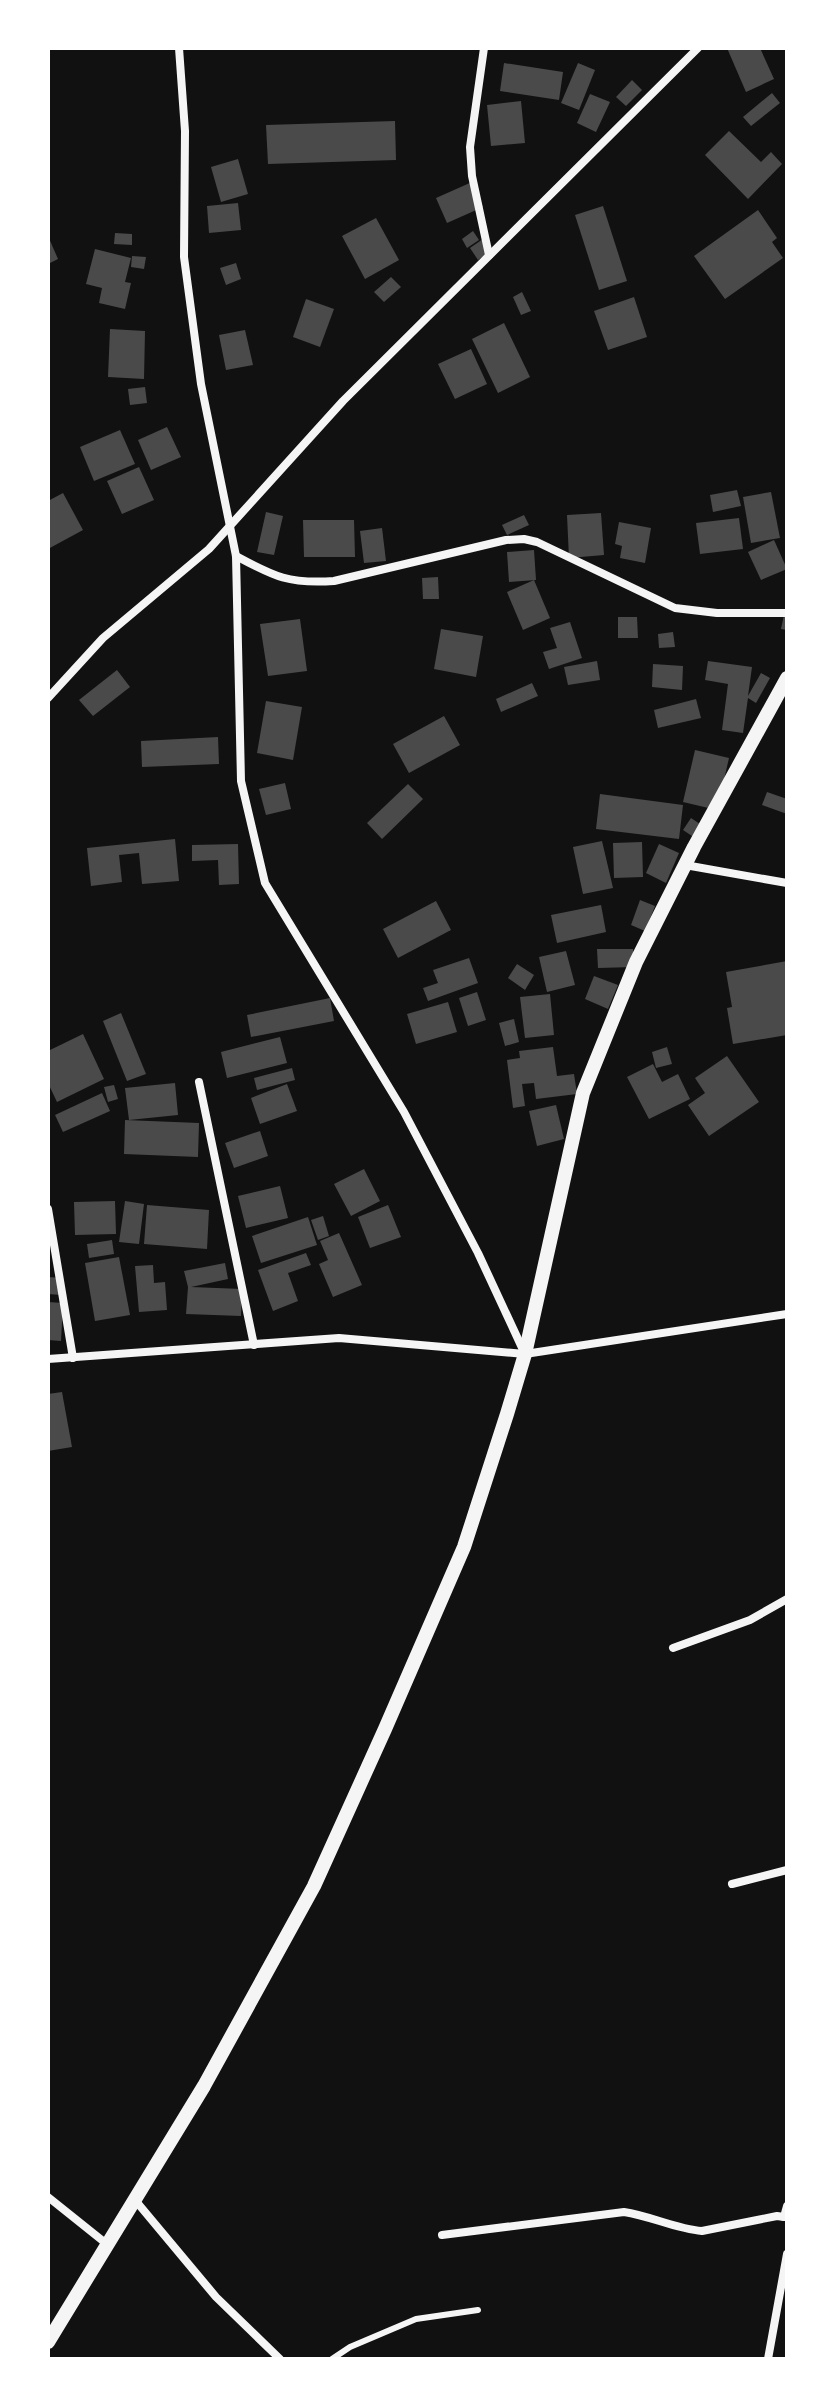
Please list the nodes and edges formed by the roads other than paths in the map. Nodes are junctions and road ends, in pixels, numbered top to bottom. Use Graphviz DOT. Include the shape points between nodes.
graph roads {
  1 [pos="179,48"];
  2 [pos="484,48"];
  3 [pos="698,48"];
  4 [pos="489,255"];
  5 [pos="230,526"];
  6 [pos="236,556"];
  7 [pos="787,613"];
  8 [pos="787,678"];
  9 [pos="48,698"];
  10 [pos="685,865"];
  11 [pos="787,883"];
  12 [pos="199,1082"];
  13 [pos="48,1209"];
  14 [pos="787,1314"];
  15 [pos="254,1345"];
  16 [pos="525,1354"];
  17 [pos="73,1358"];
  18 [pos="48,1359"];
  19 [pos="787,1599"];
  20 [pos="673,1648"];
  21 [pos="787,1870"];
  22 [pos="732,1884"];
  23 [pos="48,2197"];
  24 [pos="135,2200"];
  25 [pos="787,2206"];
  26 [pos="785,2219"];
  27 [pos="442,2235"];
  28 [pos="108,2245"];
  29 [pos="787,2254"];
  30 [pos="478,2310"];
  31 [pos="48,2342"];
  32 [pos="280,2359"];
  33 [pos="332,2359"];
  34 [pos="768,2359"];
  1 -- 5 [label="street" via="185,131 184,257 201,384"];
  2 -- 4 [label="street" via="470,147"];
  3 -- 4 [label="street"];
  4 -- 5 [label="street" via="343,401"];
  5 -- 6 [label="street"];
  5 -- 9 [label="street" via="103,638"];
  6 -- 7 [label="street" via="291,581 334,581 524,539 675,608"];
  6 -- 16 [label="street" via="241,781 265,883 404,1112"];
  8 -- 10 [label="street"];
  10 -- 11 [label="street"];
  10 -- 16 [label="street" via="636,962 583,1093"];
  12 -- 15 [label="street"];
  13 -- 17 [label="street"];
  14 -- 16 [label="street"];
  15 -- 16 [label="street" via="339,1338"];
  15 -- 17 [label="street"];
  16 -- 24 [label="street" via="464,1547 314,1886"];
  17 -- 18 [label="street"];
  19 -- 20 [label="street" via="750,1620"];
  21 -- 22 [label="street"];
  23 -- 28 [label="street"];
  24 -- 28 [label="street"];
  24 -- 32 [label="street" via="216,2297"];
  25 -- 26 [label="street"];
  26 -- 27 [label="street" via="777,2216 702,2231 624,2212"];
  28 -- 31 [label="street"];
  29 -- 34 [label="street"];
  30 -- 33 [label="lane" via="416,2319"];
}
